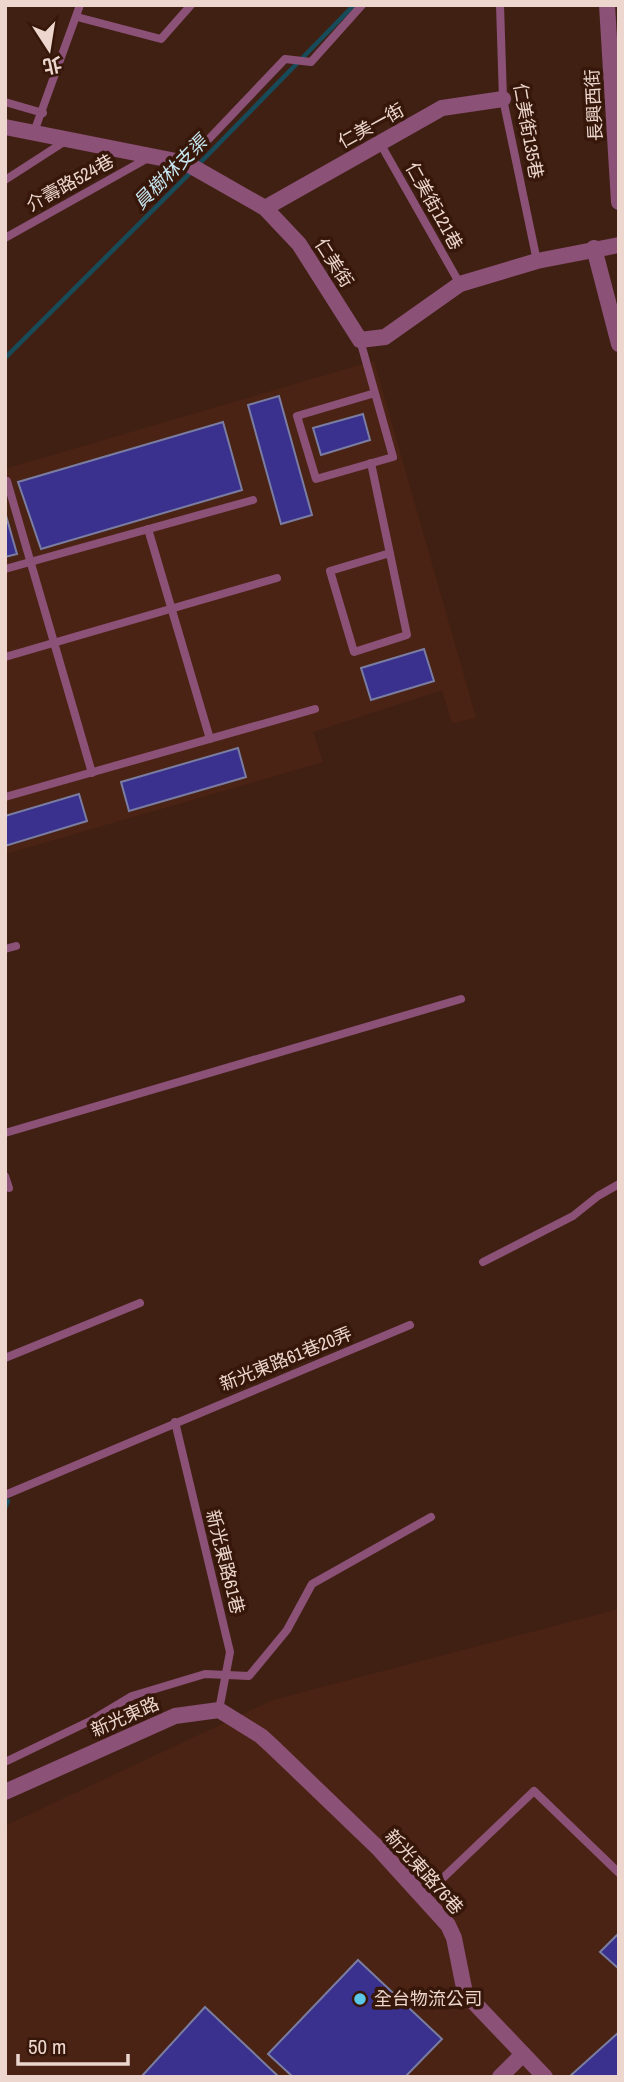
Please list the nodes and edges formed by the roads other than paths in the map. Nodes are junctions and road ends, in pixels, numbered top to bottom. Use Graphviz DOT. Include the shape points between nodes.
graph roads {
  1 [pos="80,5"];
  2 [pos="191,5"];
  3 [pos="362,5"];
  4 [pos="500,5"];
  5 [pos="607,5"];
  6 [pos="77,18"];
  7 [pos="503,99"];
  8 [pos="5,102"];
  9 [pos="43,113"];
  10 [pos="5,127"];
  11 [pos="34,132"];
  12 [pos="68,139"];
  13 [pos="380,143"];
  14 [pos="150,156"];
  15 [pos="192,167"];
  16 [pos="5,180"];
  17 [pos="619,202"];
  18 [pos="265,208"];
  19 [pos="5,238"];
  20 [pos="619,245"];
  21 [pos="594,248"];
  22 [pos="537,261"];
  23 [pos="460,284"];
  24 [pos="360,340"];
  25 [pos="619,344"];
  26 [pos="375,393"];
  27 [pos="371,463"];
  28 [pos="7,481"];
  29 [pos="253,500"];
  30 [pos="148,529"];
  31 [pos="390,553"];
  32 [pos="29,563"];
  33 [pos="5,569"];
  34 [pos="277,578"];
  35 [pos="172,609"];
  36 [pos="53,643"];
  37 [pos="5,657"];
  38 [pos="316,709"];
  39 [pos="210,739"];
  40 [pos="92,773"];
  41 [pos="5,797"];
  42 [pos="16,946"];
  43 [pos="5,949"];
  44 [pos="461,999"];
  45 [pos="5,1133"];
  46 [pos="5,1176"];
  47 [pos="619,1184"];
  48 [pos="9,1188"];
  49 [pos="483,1262"];
  50 [pos="140,1303"];
  51 [pos="410,1325"];
  52 [pos="5,1358"];
  53 [pos="175,1422"];
  54 [pos="5,1495"];
  55 [pos="431,1517"];
  56 [pos="227,1674"];
  57 [pos="219,1710"];
  58 [pos="5,1762"];
  59 [pos="5,1792"];
  60 [pos="619,1873"];
  61 [pos="423,1897"];
  62 [pos="523,2054"];
  63 [pos="500,2077"];
  64 [pos="545,2077"];
  1 -- 6 [label="lane"];
  2 -- 6 [label="lane" via="161,38"];
  3 -- 15 [label="lane" via="311,62 285,59"];
  4 -- 7 [label="lane, 仁美街135巷"];
  5 -- 17 [label="street, 長興西街"];
  6 -- 9 [label="lane"];
  7 -- 13 [label="street, 仁美一街" via="442,108"];
  7 -- 22 [label="lane, 仁美街135巷"];
  8 -- 9 [label="lane"];
  9 -- 11 [label="lane"];
  10 -- 11 [label="street, 仁美街"];
  11 -- 12 [label="street, 仁美街"];
  12 -- 14 [label="street, 仁美街"];
  12 -- 16 [label="lane"];
  13 -- 18 [label="street, 仁美一街"];
  13 -- 23 [label="lane, 仁美街121巷"];
  14 -- 15 [label="street, 仁美街"];
  14 -- 19 [label="lane, 介壽路524巷"];
  15 -- 18 [label="street, 仁美街"];
  18 -- 24 [label="street, 仁美街" via="299,244"];
  20 -- 21 [label="street"];
  21 -- 22 [label="street"];
  21 -- 25 [label="street"];
  22 -- 23 [label="street"];
  23 -- 24 [label="street" via="385,337"];
  24 -- 26 [label="lane"];
  26 -- 27 [label="lane" via="394,457"];
  26 -- 27 [label="lane" via="297,416 316,479"];
  27 -- 31 [label="lane" via="394,569 407,635 354,652 330,571"];
  28 -- 32 [label="lane"];
  29 -- 30 [label="lane"];
  30 -- 32 [label="lane"];
  30 -- 35 [label="lane"];
  32 -- 33 [label="lane"];
  32 -- 36 [label="lane"];
  34 -- 35 [label="lane"];
  35 -- 36 [label="lane"];
  35 -- 39 [label="lane"];
  36 -- 37 [label="lane"];
  36 -- 40 [label="lane"];
  38 -- 39 [label="lane"];
  39 -- 40 [label="lane"];
  40 -- 41 [label="lane"];
  42 -- 43 [label="lane"];
  44 -- 45 [label="lane"];
  46 -- 48 [label="lane"];
  47 -- 49 [label="lane" via="573,1216"];
  50 -- 52 [label="lane"];
  51 -- 53 [label="lane, 新光東路61巷20弄"];
  53 -- 54 [label="lane, 新光東路61巷20弄"];
  53 -- 56 [label="lane, 新光東路61巷" via="230,1653"];
  55 -- 56 [label="lane" via="312,1584 287,1630 249,1676"];
  56 -- 57 [label="lane, 新光東路61巷"];
  56 -- 58 [label="lane" via="205,1674 132,1696"];
  57 -- 59 [label="street, 新光東路" via="175,1716"];
  57 -- 61 [label="street, 新光東路76巷" via="261,1736"];
  60 -- 61 [label="lane" via="534,1791"];
  61 -- 62 [label="street, 新光東路76巷" via="454,1938 465,1993"];
  62 -- 63 [label="street"];
  62 -- 64 [label="street, 新光東路76巷"];
}
